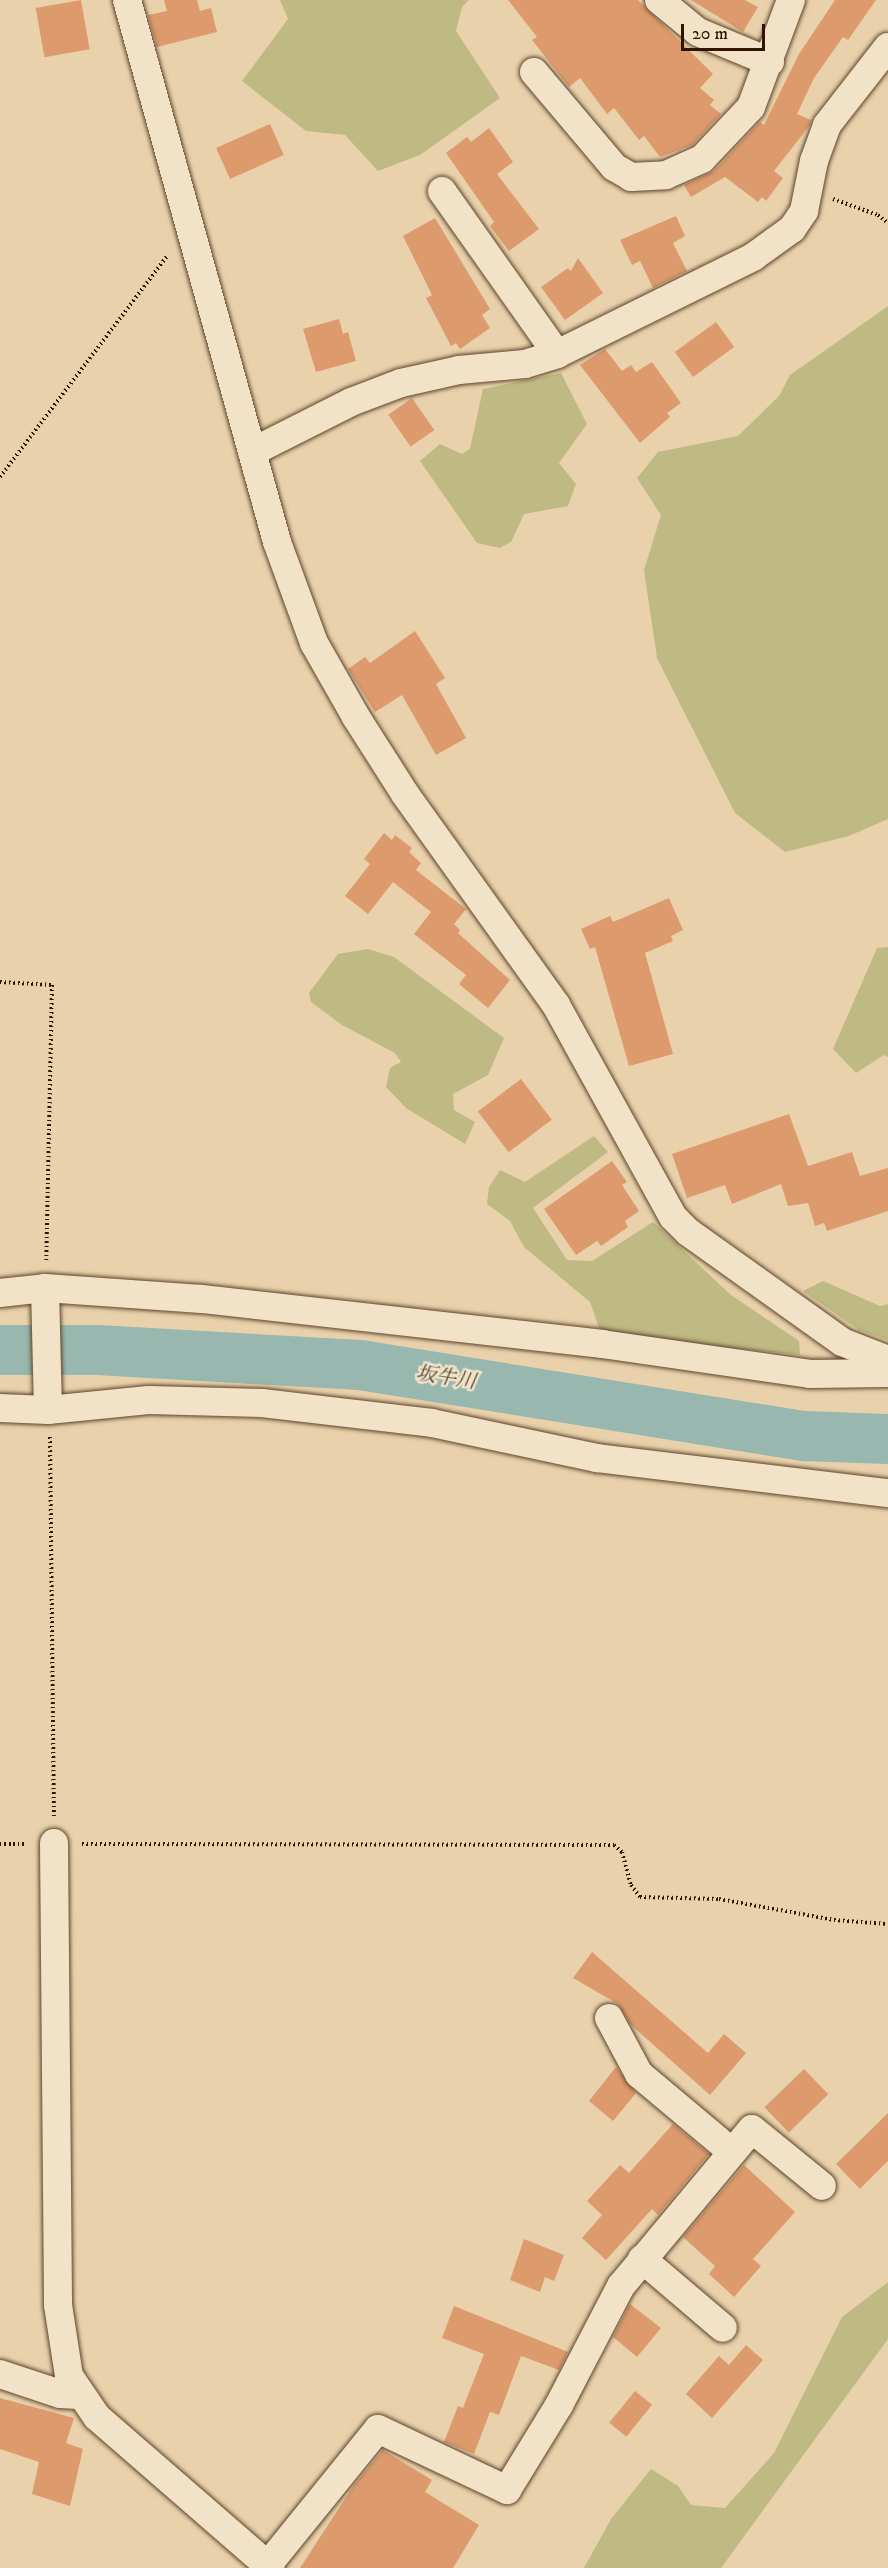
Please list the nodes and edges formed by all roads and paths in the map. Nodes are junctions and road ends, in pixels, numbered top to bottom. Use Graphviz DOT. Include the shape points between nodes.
graph roads {
  1 [pos="127,0"];
  2 [pos="658,0"];
  3 [pos="791,0"];
  4 [pos="888,46"];
  5 [pos="770,62"];
  6 [pos="534,72"];
  7 [pos="442,191"];
  8 [pos="809,194"];
  9 [pos="888,224"];
  10 [pos="190,226"];
  11 [pos="557,354"];
  12 [pos="252,452"];
  13 [pos="0,477"];
  14 [pos="0,982"];
  15 [pos="0,1293"];
  16 [pos="45,1301"];
  17 [pos="888,1360"];
  18 [pos="888,1373"];
  19 [pos="47,1399"];
  20 [pos="0,1408"];
  21 [pos="888,1493"];
  22 [pos="0,1844"];
  23 [pos="54,1844"];
  24 [pos="888,1924"];
  25 [pos="609,2018"];
  26 [pos="732,2152"];
  27 [pos="822,2186"];
  28 [pos="642,2259"];
  29 [pos="723,2328"];
  30 [pos="0,2374"];
  31 [pos="78,2395"];
  32 [pos="269,2567"];
  1 -- 10 [label="street"];
  2 -- 5 [label="street" via="698,32"];
  3 -- 5 [label="street"];
  4 -- 8 [label="street" via="827,125 813,161"];
  5 -- 6 [label="street" via="751,107 702,159 666,175 631,177 614,167"];
  7 -- 11 [label="street"];
  8 -- 9 [label="path" via="845,202"];
  8 -- 11 [label="street" via="792,229 753,257"];
  10 -- 12 [label="street"];
  10 -- 13 [label="path"];
  11 -- 12 [label="street" via="525,364 459,370 401,383 351,402"];
  12 -- 17 [label="street" via="277,542 314,642 405,794 556,1005 674,1217 688,1232 842,1342"];
  14 -- 16 [label="path" via="52,986"];
  15 -- 16 [label="street"];
  16 -- 18 [label="street" via="202,1299 602,1344 810,1374"];
  16 -- 19 [label="street"];
  19 -- 20 [label="street"];
  19 -- 21 [label="street" via="262,1403 432,1423 597,1458"];
  19 -- 23 [label="path" via="51,1448"];
  22 -- 23 [label="path"];
  23 -- 24 [label="path" via="615,1845 622,1852 631,1885 640,1897 719,1899 834,1920"];
  23 -- 31 [label="street" via="58,2305 69,2376"];
  25 -- 26 [label="street" via="639,2074"];
  26 -- 27 [label="street" via="753,2129"];
  26 -- 28 [label="street"];
  28 -- 29 [label="street"];
  28 -- 32 [label="street" via="621,2286 559,2405 507,2490 378,2429"];
  30 -- 31 [label="street" via="60,2394"];
  31 -- 32 [label="street" via="97,2417"];
}
